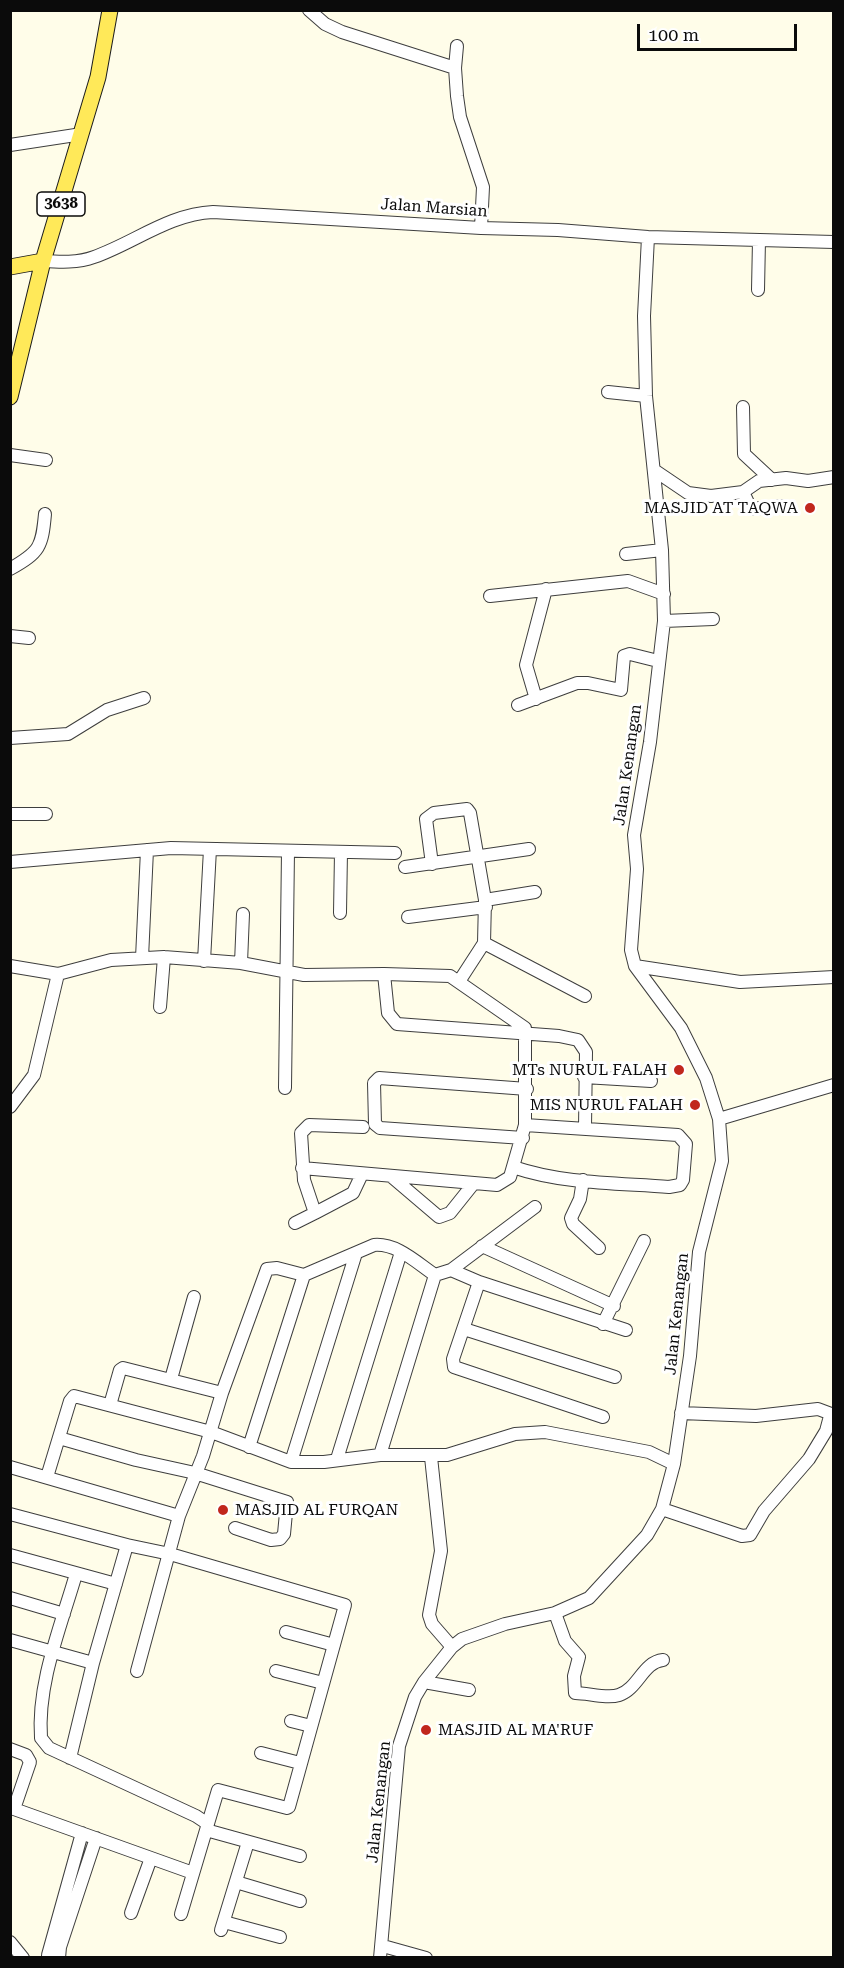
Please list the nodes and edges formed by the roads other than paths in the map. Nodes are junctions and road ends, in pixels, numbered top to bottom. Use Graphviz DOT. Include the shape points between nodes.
graph roads {
  1 [pos="110,10"];
  2 [pos="309,10"];
  3 [pos="458,46"];
  4 [pos="455,68"];
  5 [pos="82,134"];
  6 [pos="10,145"];
  7 [pos="482,228"];
  8 [pos="648,237"];
  9 [pos="759,240"];
  10 [pos="834,242"];
  11 [pos="43,261"];
  12 [pos="10,267"];
  13 [pos="758,290"];
  14 [pos="608,392"];
  15 [pos="646,396"];
  16 [pos="10,397"];
  17 [pos="743,407"];
  18 [pos="10,455"];
  19 [pos="46,460"];
  20 [pos="654,470"];
  21 [pos="834,477"];
  22 [pos="772,480"];
  23 [pos="743,492"];
  24 [pos="781,506"];
  25 [pos="45,514"];
  26 [pos="662,550"];
  27 [pos="626,554"];
  28 [pos="10,568"];
  29 [pos="546,589"];
  30 [pos="664,594"];
  31 [pos="490,596"];
  32 [pos="712,620"];
  33 [pos="664,621"];
  34 [pos="10,636"];
  35 [pos="29,638"];
  36 [pos="658,661"];
  37 [pos="144,698"];
  38 [pos="536,699"];
  39 [pos="518,705"];
  40 [pos="10,738"];
  41 [pos="10,814"];
  42 [pos="46,814"];
  43 [pos="210,849"];
  44 [pos="529,849"];
  45 [pos="147,850"];
  46 [pos="288,851"];
  47 [pos="341,852"];
  48 [pos="395,853"];
  49 [pos="479,859"];
  50 [pos="10,862"];
  51 [pos="432,864"];
  52 [pos="405,867"];
  53 [pos="535,892"];
  54 [pos="485,904"];
  55 [pos="243,914"];
  56 [pos="340,914"];
  57 [pos="408,917"];
  58 [pos="484,943"];
  59 [pos="164,957"];
  60 [pos="142,958"];
  61 [pos="204,961"];
  62 [pos="241,963"];
  63 [pos="10,966"];
  64 [pos="635,966"];
  65 [pos="285,971"];
  66 [pos="58,974"];
  67 [pos="384,974"];
  68 [pos="834,978"];
  69 [pos="460,980"];
  70 [pos="585,996"];
  71 [pos="160,1007"];
  72 [pos="527,1034"];
  73 [pos="584,1077"];
  74 [pos="651,1081"];
  75 [pos="834,1085"];
  76 [pos="285,1088"];
  77 [pos="527,1089"];
  78 [pos="15,1095"];
  79 [pos="10,1107"];
  80 [pos="719,1119"];
  81 [pos="525,1125"];
  82 [pos="363,1127"];
  83 [pos="585,1128"];
  84 [pos="523,1138"];
  85 [pos="513,1167"];
  86 [pos="302,1168"];
  87 [pos="363,1174"];
  88 [pos="392,1177"];
  89 [pos="583,1180"];
  90 [pos="474,1183"];
  91 [pos="535,1207"];
  92 [pos="315,1213"];
  93 [pos="295,1223"];
  94 [pos="644,1241"];
  95 [pos="482,1246"];
  96 [pos="598,1248"];
  97 [pos="401,1252"];
  98 [pos="356,1253"];
  99 [pos="452,1270"];
  100 [pos="304,1275"];
  101 [pos="435,1275"];
  102 [pos="478,1282"];
  103 [pos="194,1297"];
  104 [pos="614,1306"];
  105 [pos="603,1324"];
  106 [pos="464,1329"];
  107 [pos="626,1330"];
  108 [pos="615,1377"];
  109 [pos="171,1379"];
  110 [pos="222,1393"];
  111 [pos="110,1405"];
  112 [pos="681,1413"];
  113 [pos="832,1416"];
  114 [pos="603,1417"];
  115 [pos="211,1432"];
  116 [pos="59,1438"];
  117 [pos="249,1447"];
  118 [pos="380,1455"];
  119 [pos="431,1456"];
  120 [pos="330,1460"];
  121 [pos="291,1462"];
  122 [pos="674,1464"];
  123 [pos="10,1467"];
  124 [pos="195,1473"];
  125 [pos="47,1477"];
  126 [pos="662,1509"];
  127 [pos="10,1514"];
  128 [pos="179,1516"];
  129 [pos="235,1528"];
  130 [pos="127,1545"];
  131 [pos="170,1554"];
  132 [pos="10,1555"];
  133 [pos="76,1574"];
  134 [pos="116,1584"];
  135 [pos="10,1598"];
  136 [pos="555,1613"];
  137 [pos="64,1614"];
  138 [pos="286,1632"];
  139 [pos="10,1640"];
  140 [pos="334,1645"];
  141 [pos="452,1647"];
  142 [pos="53,1652"];
  143 [pos="663,1660"];
  144 [pos="93,1663"];
  145 [pos="137,1671"];
  146 [pos="276,1671"];
  147 [pos="424,1682"];
  148 [pos="323,1683"];
  149 [pos="470,1690"];
  150 [pos="291,1721"];
  151 [pos="311,1725"];
  152 [pos="10,1749"];
  153 [pos="261,1753"];
  154 [pos="70,1758"];
  155 [pos="300,1763"];
  156 [pos="207,1827"];
  157 [pos="89,1836"];
  158 [pos="248,1842"];
  159 [pos="300,1856"];
  160 [pos="151,1858"];
  161 [pos="193,1873"];
  162 [pos="236,1882"];
  163 [pos="300,1901"];
  164 [pos="131,1913"];
  165 [pos="182,1914"];
  166 [pos="280,1937"];
  167 [pos="10,1942"];
  168 [pos="382,1952"];
  169 [pos="53,1956"];
  170 [pos="23,1958"];
  171 [pos="426,1958"];
  1 -- 5 [label="main road, 3638" via="98,77"];
  2 -- 4 [label="street" via="342,32"];
  3 -- 4 [label="street"];
  4 -- 7 [label="street" via="460,117 483,188"];
  5 -- 6 [label="street"];
  5 -- 11 [label="main road, 3638"];
  7 -- 8 [label="street, Jalan Marsian"];
  7 -- 11 [label="street, Jalan Marsian" via="202,212 177,218 94,257"];
  8 -- 9 [label="street, Jalan Marsian"];
  8 -- 15 [label="street, Jalan Kenangan" via="644,316"];
  9 -- 10 [label="street, Jalan Marsian"];
  9 -- 13 [label="street"];
  11 -- 12 [label="main road"];
  11 -- 16 [label="main road, 3638"];
  14 -- 15 [label="street"];
  15 -- 20 [label="street, Jalan Kenangan"];
  17 -- 22 [label="street" via="744,454"];
  18 -- 19 [label="street"];
  20 -- 23 [label="street" via="688,494"];
  20 -- 26 [label="street, Jalan Kenangan"];
  21 -- 22 [label="street"];
  22 -- 23 [label="street" via="759,481"];
  23 -- 24 [label="street" via="753,510"];
  25 -- 28 [label="street" via="39,549"];
  26 -- 27 [label="street"];
  26 -- 30 [label="street, Jalan Kenangan"];
  29 -- 30 [label="street" via="628,581"];
  29 -- 31 [label="street"];
  29 -- 38 [label="street" via="526,665"];
  30 -- 33 [label="street, Jalan Kenangan"];
  32 -- 33 [label="street"];
  33 -- 36 [label="street, Jalan Kenangan"];
  34 -- 35 [label="street"];
  36 -- 38 [label="street" via="624,656 621,690 577,683"];
  36 -- 64 [label="street, Jalan Kenangan" via="650,742 634,835 637,869 631,950"];
  37 -- 40 [label="street" via="106,710 68,734"];
  38 -- 39 [label="street"];
  41 -- 42 [label="street"];
  43 -- 45 [label="street"];
  43 -- 46 [label="street"];
  43 -- 61 [label="street"];
  44 -- 49 [label="street"];
  45 -- 50 [label="street"];
  45 -- 60 [label="street"];
  46 -- 47 [label="street"];
  46 -- 65 [label="street"];
  47 -- 48 [label="street"];
  47 -- 56 [label="street"];
  49 -- 51 [label="street"];
  49 -- 51 [label="street" via="470,813 460,808 434,813 426,819"];
  49 -- 54 [label="street"];
  51 -- 52 [label="street"];
  53 -- 54 [label="street"];
  54 -- 57 [label="street"];
  54 -- 58 [label="street"];
  55 -- 62 [label="street"];
  58 -- 69 [label="street"];
  58 -- 70 [label="street"];
  59 -- 60 [label="street"];
  59 -- 61 [label="street"];
  59 -- 71 [label="street"];
  60 -- 66 [label="street" via="111,960"];
  61 -- 62 [label="street"];
  62 -- 65 [label="street"];
  63 -- 66 [label="street"];
  64 -- 68 [label="street" via="740,982"];
  64 -- 80 [label="street, Jalan Kenangan" via="681,1028 706,1078"];
  65 -- 67 [label="street" via="304,975"];
  65 -- 76 [label="street"];
  66 -- 78 [label="street" via="34,1075"];
  67 -- 69 [label="street" via="442,974"];
  67 -- 72 [label="street" via="388,1013 397,1024"];
  69 -- 72 [label="street" via="525,1028"];
  72 -- 73 [label="street" via="578,1040 586,1052"];
  72 -- 77 [label="street"];
  73 -- 74 [label="street"];
  73 -- 83 [label="street"];
  75 -- 80 [label="street"];
  77 -- 81 [label="street"];
  77 -- 84 [label="street" via="406,1078 379,1078 374,1083 374,1118 380,1128"];
  78 -- 79 [label="street"];
  80 -- 112 [label="street, Jalan Kenangan" via="722,1161 699,1252"];
  81 -- 83 [label="street"];
  81 -- 84 [label="street"];
  82 -- 86 [label="street" via="323,1124 304,1128"];
  83 -- 89 [label="street" via="678,1135 686,1150 683,1180 675,1187"];
  84 -- 85 [label="street"];
  85 -- 89 [label="street" via="541,1176"];
  85 -- 90 [label="street" via="510,1177 502,1183"];
  86 -- 87 [label="street"];
  86 -- 92 [label="street"];
  87 -- 88 [label="street"];
  87 -- 92 [label="street" via="353,1193"];
  88 -- 90 [label="street"];
  88 -- 90 [label="street" via="439,1216 450,1214"];
  89 -- 96 [label="street" via="571,1218"];
  91 -- 95 [label="street"];
  92 -- 93 [label="street"];
  94 -- 104 [label="street"];
  95 -- 99 [label="street"];
  95 -- 104 [label="street"];
  97 -- 98 [label="street" via="385,1244"];
  97 -- 101 [label="street"];
  97 -- 120 [label="street"];
  98 -- 100 [label="street"];
  98 -- 121 [label="street"];
  99 -- 101 [label="street"];
  99 -- 102 [label="street"];
  100 -- 110 [label="street" via="267,1269"];
  100 -- 117 [label="street"];
  101 -- 118 [label="street"];
  102 -- 105 [label="street"];
  102 -- 106 [label="street"];
  103 -- 109 [label="street"];
  104 -- 105 [label="street"];
  105 -- 107 [label="street"];
  106 -- 108 [label="street"];
  106 -- 114 [label="street" via="453,1359 456,1370"];
  109 -- 110 [label="street"];
  109 -- 111 [label="street" via="121,1368"];
  110 -- 115 [label="street"];
  111 -- 115 [label="street"];
  111 -- 116 [label="street" via="79,1396 71,1398"];
  112 -- 113 [label="street" via="756,1416 818,1408"];
  112 -- 122 [label="street, Jalan Kenangan"];
  113 -- 126 [label="street" via="809,1459 764,1511 750,1535 741,1536"];
  115 -- 117 [label="street"];
  115 -- 124 [label="street"];
  116 -- 124 [label="street"];
  116 -- 125 [label="street"];
  117 -- 121 [label="street"];
  118 -- 119 [label="street"];
  118 -- 120 [label="street"];
  119 -- 122 [label="street" via="458,1454 515,1434 545,1432 649,1452"];
  119 -- 141 [label="street" via="441,1551 429,1615"];
  120 -- 121 [label="street"];
  122 -- 126 [label="street, Jalan Kenangan"];
  123 -- 125 [label="street"];
  124 -- 128 [label="street"];
  124 -- 129 [label="street" via="287,1502 284,1534 280,1539 271,1540"];
  125 -- 128 [label="street"];
  126 -- 136 [label="street, Jalan Kenangan" via="647,1535 602,1586 589,1598"];
  127 -- 130 [label="street"];
  128 -- 131 [label="street"];
  130 -- 131 [label="street"];
  130 -- 134 [label="street"];
  131 -- 140 [label="street" via="345,1605"];
  131 -- 145 [label="street"];
  132 -- 133 [label="street"];
  133 -- 134 [label="street"];
  133 -- 137 [label="street"];
  134 -- 144 [label="street"];
  135 -- 137 [label="street"];
  136 -- 141 [label="street, Jalan Kenangan" via="505,1624 462,1639"];
  136 -- 143 [label="street" via="565,1641 579,1657 575,1693 617,1696 655,1661"];
  137 -- 142 [label="street"];
  138 -- 140 [label="street"];
  139 -- 142 [label="street"];
  140 -- 148 [label="street"];
  141 -- 147 [label="street, Jalan Kenangan"];
  142 -- 144 [label="street"];
  142 -- 154 [label="street" via="41,1707 41,1738 50,1748"];
  144 -- 154 [label="street"];
  146 -- 148 [label="street"];
  147 -- 149 [label="street"];
  147 -- 168 [label="street, Jalan Kenangan" via="399,1746"];
  148 -- 151 [label="street"];
  150 -- 151 [label="street"];
  151 -- 155 [label="street"];
  152 -- 157 [label="street" via="26,1755 30,1762 14,1809"];
  153 -- 155 [label="street"];
  154 -- 156 [label="street" via="196,1816"];
  155 -- 156 [label="street" via="288,1809 218,1790"];
  156 -- 158 [label="street"];
  156 -- 161 [label="street"];
  157 -- 160 [label="street"];
  157 -- 169 [label="street"];
  158 -- 159 [label="street"];
  158 -- 162 [label="street"];
  160 -- 161 [label="street"];
  160 -- 164 [label="street"];
  161 -- 165 [label="street"];
  162 -- 163 [label="street"];
  162 -- 166 [label="street" via="223,1926"];
  167 -- 170 [label="street"];
  168 -- 171 [label="street"];
}
